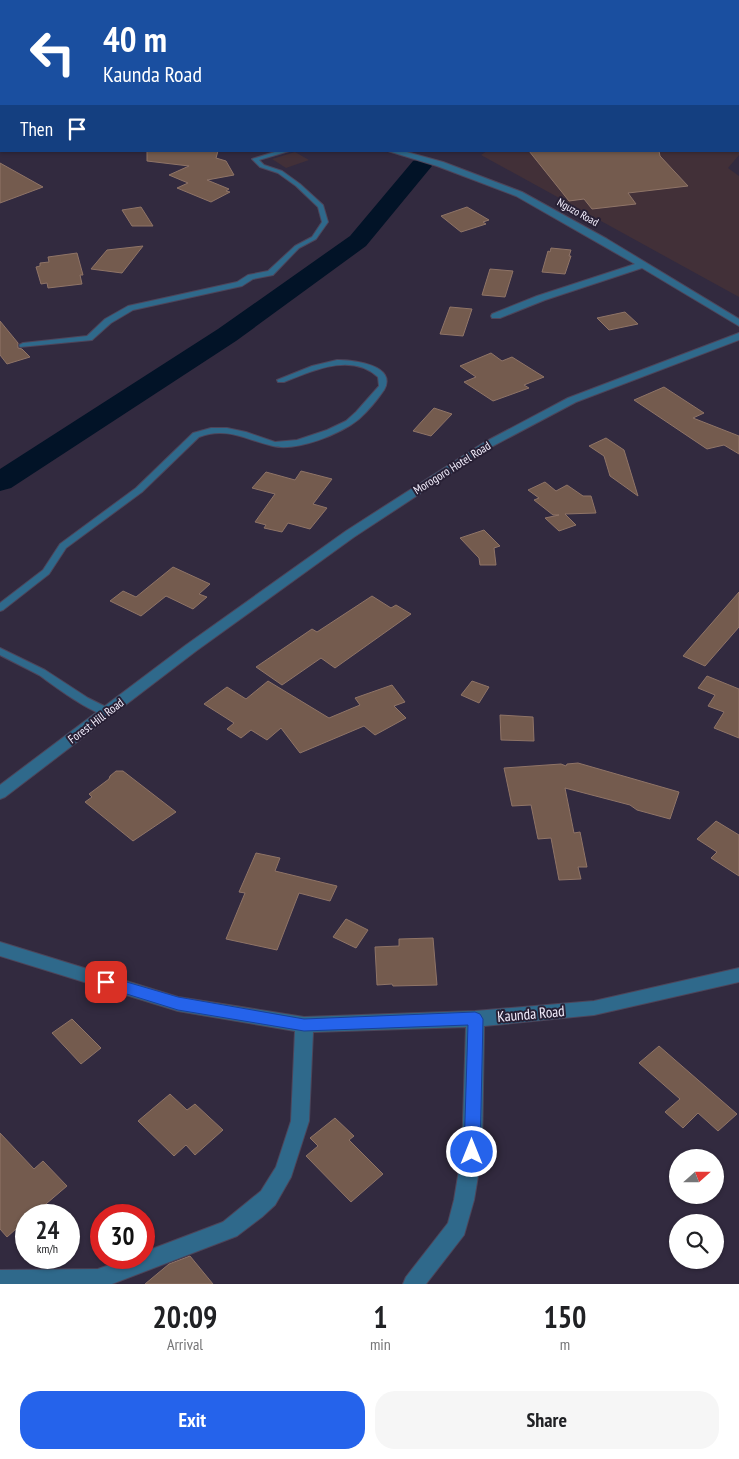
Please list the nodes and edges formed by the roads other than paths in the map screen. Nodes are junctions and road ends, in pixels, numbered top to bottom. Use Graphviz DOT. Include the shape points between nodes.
graph roads {
  1 [pos="282,152"];
  2 [pos="396,152"];
  3 [pos="644,265"];
  4 [pos="496,316"];
  5 [pos="739,323"];
  6 [pos="739,336"];
  7 [pos="23,345"];
  8 [pos="281,380"];
  9 [pos="0,608"];
  10 [pos="191,648"];
  11 [pos="0,651"];
  12 [pos="106,712"];
  13 [pos="0,793"];
  14 [pos="0,949"];
  15 [pos="739,975"];
  16 [pos="475,1019"];
  17 [pos="304,1025"];
  18 [pos="0,1280"];
  19 [pos="413,1284"];
  1 -- 7 [label="lane" via="255,159 298,185 321,206 325,222 314,238 297,247 270,273 251,277 239,284 131,308 89,338"];
  2 -- 3 [label="street, Nguzo Road" via="440,164 519,194"];
  3 -- 4 [label="street"];
  3 -- 5 [label="street, Nguzo Road"];
  6 -- 10 [label="street, Morogoro Hotel Road" via="572,400 487,446 350,534"];
  8 -- 9 [label="lane" via="321,366 353,362 371,368 384,381 353,420 305,440 276,445 238,432 216,429 196,435 139,490 62,546 46,572"];
  10 -- 12 [label="street, Forest Hill Road"];
  11 -- 12 [label="lane"];
  12 -- 13 [label="street, Forest Hill Road"];
  14 -- 17 [label="street, Kaunda Road" via="178,1004"];
  15 -- 16 [label="street, Kaunda Road" via="594,1008"];
  16 -- 17 [label="street, Kaunda Road"];
  16 -- 19 [label="street" via="472,1152 464,1200 457,1228"];
  17 -- 18 [label="street" via="300,1121 284,1171 268,1198 255,1210 230,1229 197,1244 98,1279"];
}
